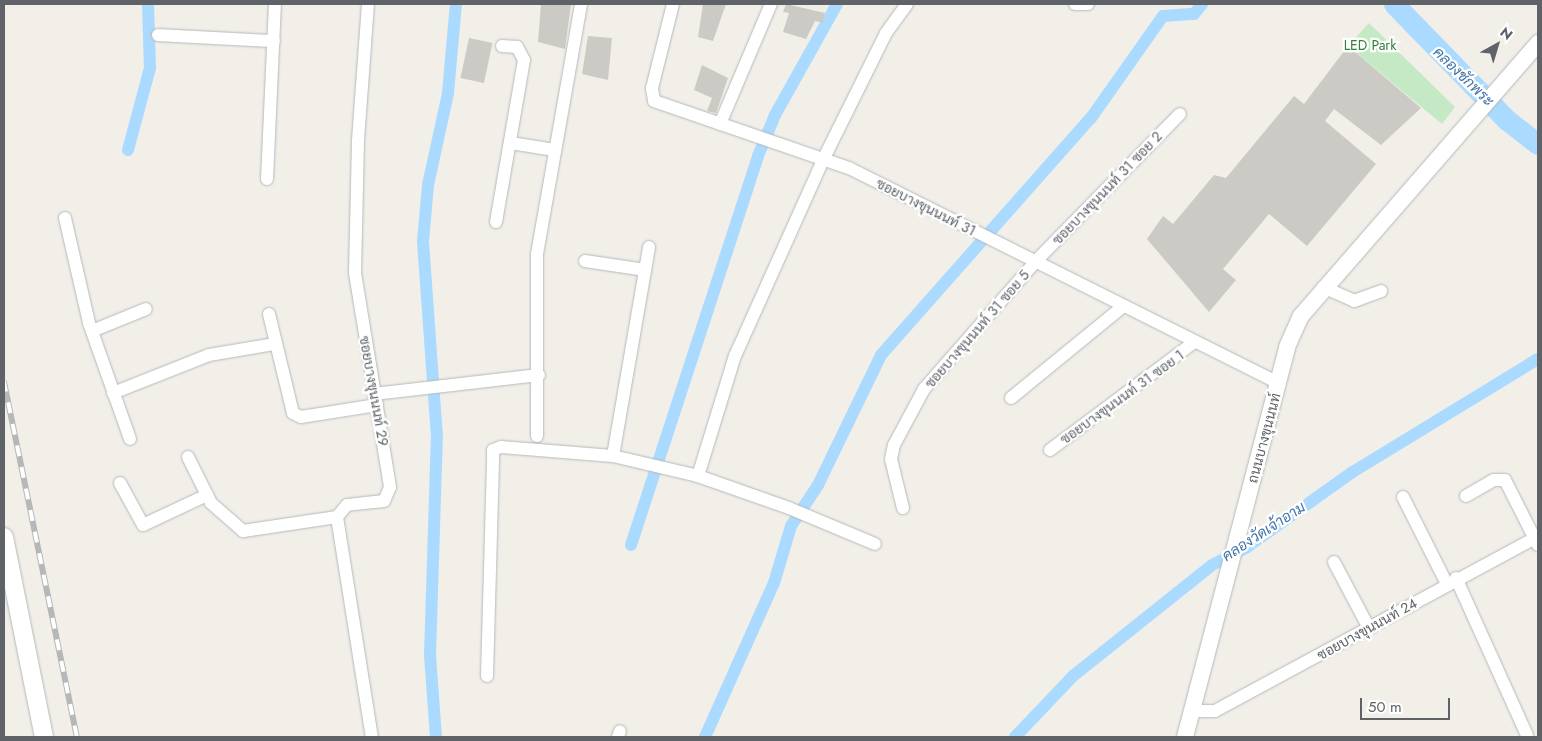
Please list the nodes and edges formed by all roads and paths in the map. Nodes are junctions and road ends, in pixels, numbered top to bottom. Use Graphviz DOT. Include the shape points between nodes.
graph roads {
  1 [pos="275,4"];
  2 [pos="368,4"];
  3 [pos="580,4"];
  4 [pos="673,4"];
  5 [pos="771,4"];
  6 [pos="907,4"];
  7 [pos="1075,4"];
  8 [pos="1088,4"];
  9 [pos="158,35"];
  10 [pos="274,41"];
  11 [pos="1538,43"];
  12 [pos="502,46"];
  13 [pos="1180,114"];
  14 [pos="720,124"];
  15 [pos="511,142"];
  16 [pos="554,150"];
  17 [pos="824,158"];
  18 [pos="267,179"];
  19 [pos="65,218"];
  20 [pos="496,222"];
  21 [pos="649,247"];
  22 [pos="585,261"];
  23 [pos="1035,262"];
  24 [pos="645,270"];
  25 [pos="1322,287"];
  26 [pos="1381,291"];
  27 [pos="1122,306"];
  28 [pos="146,309"];
  29 [pos="269,314"];
  30 [pos="92,331"];
  31 [pos="275,344"];
  32 [pos="1193,344"];
  33 [pos="539,375"];
  34 [pos="1278,383"];
  35 [pos="113,393"];
  36 [pos="1011,398"];
  37 [pos="375,400"];
  38 [pos="537,436"];
  39 [pos="130,439"];
  40 [pos="1050,450"];
  41 [pos="613,456"];
  42 [pos="188,457"];
  43 [pos="698,476"];
  44 [pos="120,483"];
  45 [pos="207,495"];
  46 [pos="1466,496"];
  47 [pos="1403,497"];
  48 [pos="903,508"];
  49 [pos="337,517"];
  50 [pos="4,537"];
  51 [pos="1537,540"];
  52 [pos="876,544"];
  53 [pos="1334,562"];
  54 [pos="1451,581"];
  55 [pos="1369,628"];
  56 [pos="487,676"];
  57 [pos="1193,711"];
  58 [pos="1526,735"];
  59 [pos="44,737"];
  60 [pos="372,737"];
  61 [pos="1185,737"];
  1 -- 10 [label="street"];
  2 -- 37 [label="street, ซอยบางขุนนนท์ 29" via="358,141 355,273"];
  3 -- 16 [label="street"];
  4 -- 14 [label="street, ซอยบางขุนนนท์ 31" via="652,98"];
  5 -- 14 [label="street"];
  6 -- 17 [label="street" via="886,33"];
  7 -- 8 [label="street"];
  9 -- 10 [label="street"];
  10 -- 18 [label="street"];
  11 -- 25 [label="street, ถนนบางขุนนนท์"];
  12 -- 15 [label="street" via="516,47 524,54"];
  13 -- 23 [label="street, ซอยบางขุนนนท์ 31 ซอย 2"];
  14 -- 17 [label="street, ซอยบางขุนนนท์ 31"];
  15 -- 16 [label="street"];
  15 -- 20 [label="street"];
  16 -- 33 [label="street" via="537,254"];
  17 -- 23 [label="street, ซอยบางขุนนนท์ 31"];
  17 -- 43 [label="street" via="735,356"];
  19 -- 30 [label="street"];
  21 -- 24 [label="street"];
  22 -- 24 [label="street"];
  23 -- 27 [label="street, ซอยบางขุนนนท์ 31"];
  23 -- 48 [label="street, ซอยบางขุนนนท์ 31 ซอย 5" via="945,362 907,420 891,459"];
  24 -- 41 [label="street"];
  25 -- 26 [label="street" via="1354,301"];
  25 -- 34 [label="street, ถนนบางขุนนนท์" via="1301,316"];
  27 -- 32 [label="street, ซอยบางขุนนนท์ 31"];
  27 -- 36 [label="street"];
  28 -- 30 [label="street"];
  29 -- 31 [label="street"];
  30 -- 35 [label="street"];
  31 -- 35 [label="street" via="209,355"];
  31 -- 37 [label="street" via="293,413 301,417"];
  32 -- 34 [label="street, ซอยบางขุนนนท์ 31"];
  32 -- 40 [label="street, ซอยบางขุนนนท์ 31 ซอย 1"];
  33 -- 37 [label="street"];
  33 -- 38 [label="street"];
  34 -- 57 [label="street, ถนนบางขุนนนท์"];
  35 -- 39 [label="street"];
  37 -- 49 [label="street, ซอยบางขุนนนท์ 29" via="389,493 384,501 343,507"];
  41 -- 43 [label="street"];
  41 -- 56 [label="street" via="566,450 494,450"];
  42 -- 45 [label="street"];
  43 -- 52 [label="street" via="810,516"];
  44 -- 45 [label="street" via="143,525"];
  45 -- 49 [label="street" via="243,531"];
  46 -- 51 [label="street" via="1494,480 1505,480"];
  47 -- 54 [label="street"];
  49 -- 60 [label="street"];
  50 -- 59 [label="main road"];
  51 -- 54 [label="street, ซอยบางขุนนนท์ 24"];
  53 -- 55 [label="street"];
  54 -- 55 [label="street, ซอยบางขุนนนท์ 24"];
  54 -- 58 [label="street"];
  55 -- 57 [label="street, ซอยบางขุนนนท์ 24" via="1215,710"];
  57 -- 61 [label="street, ถนนบางขุนนนท์"];
}
